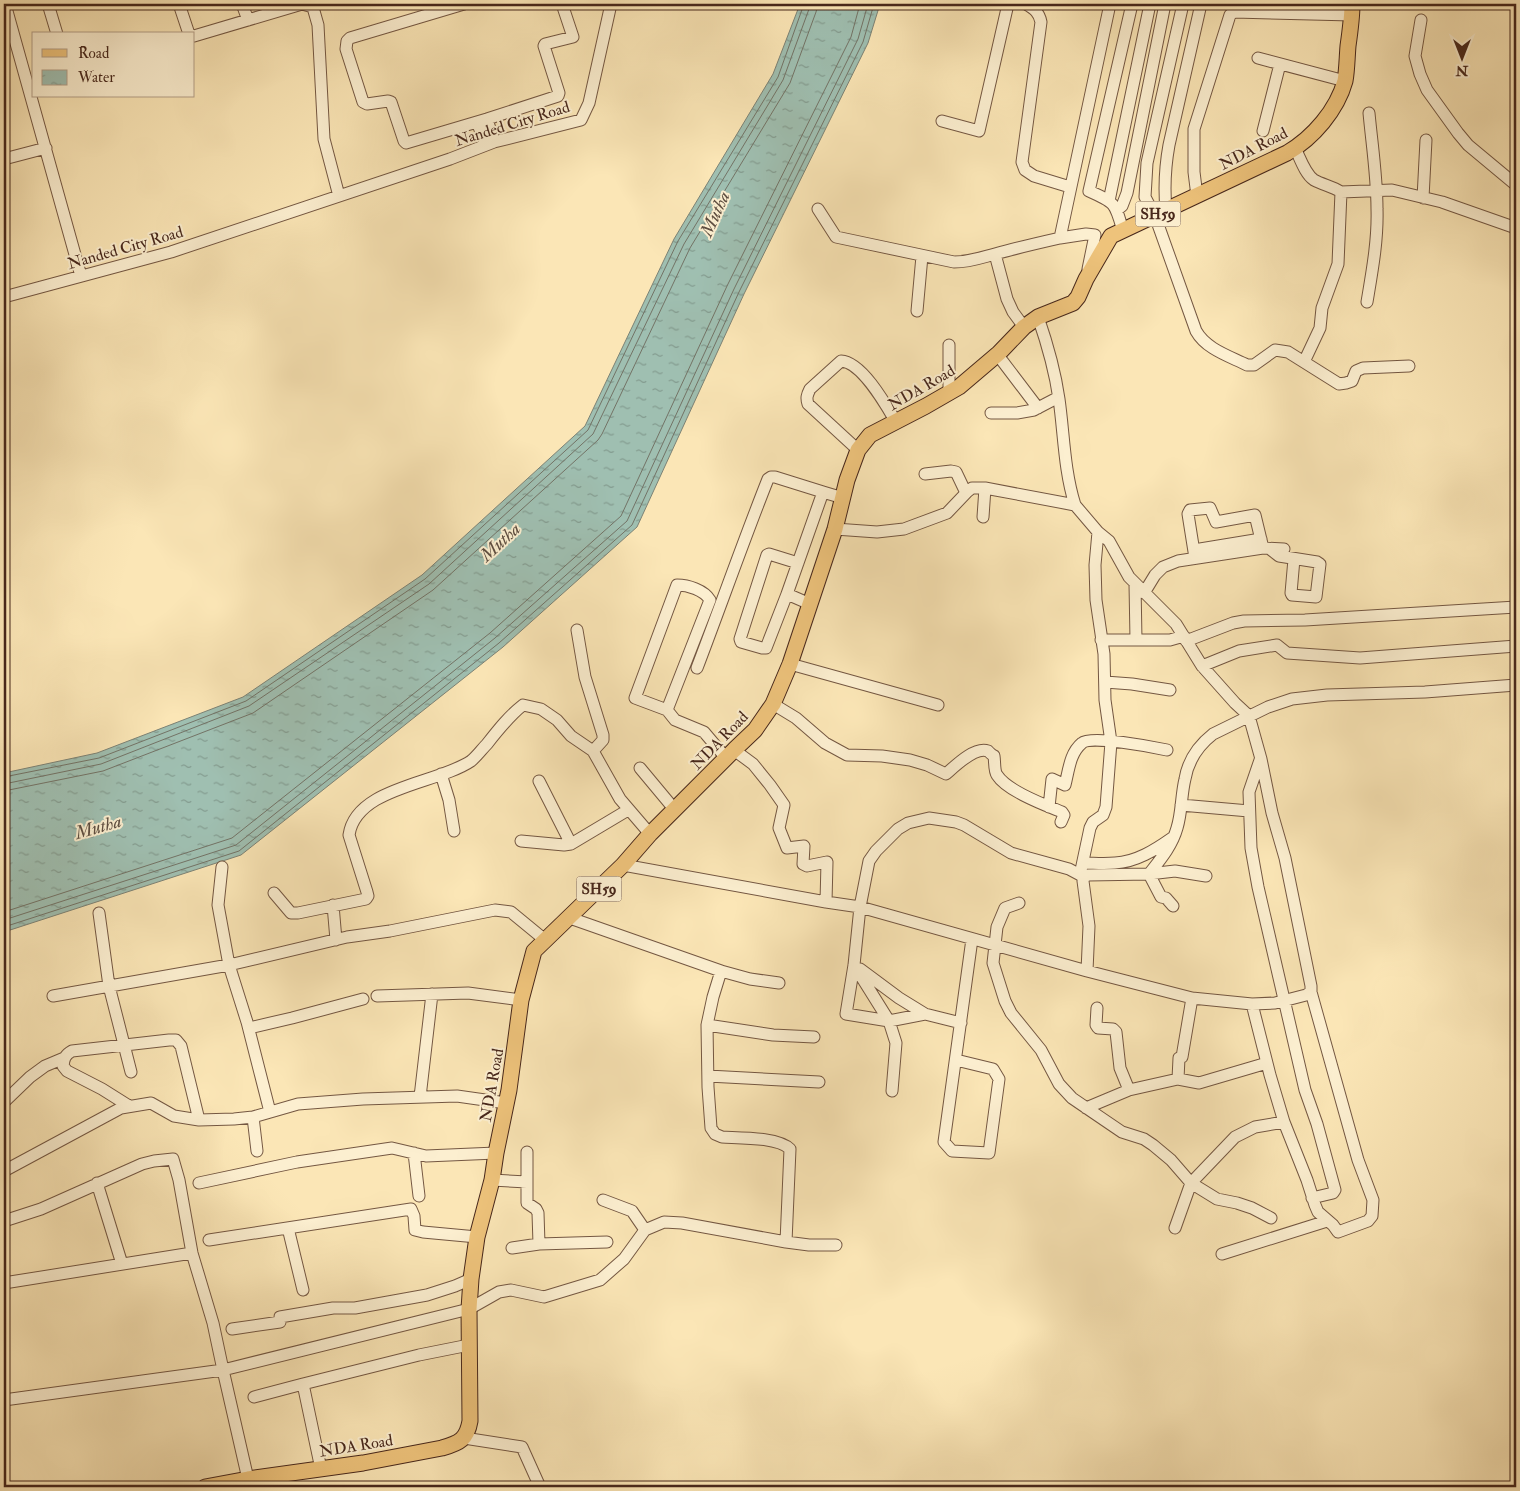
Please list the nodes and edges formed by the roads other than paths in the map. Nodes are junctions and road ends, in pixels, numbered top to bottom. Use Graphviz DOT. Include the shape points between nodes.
graph roads {
  1 [pos="5,4"];
  2 [pos="48,4"];
  3 [pos="179,4"];
  4 [pos="242,4"];
  5 [pos="464,4"];
  6 [pos="562,4"];
  7 [pos="611,4"];
  8 [pos="1008,4"];
  9 [pos="1026,4"];
  10 [pos="1110,4"];
  11 [pos="1132,4"];
  12 [pos="1150,4"];
  13 [pos="1165,4"];
  14 [pos="1184,4"];
  15 [pos="1201,4"];
  16 [pos="313,6"];
  17 [pos="1235,8"];
  18 [pos="1260,8"];
  19 [pos="1352,9"];
  20 [pos="248,20"];
  21 [pos="1421,20"];
  22 [pos="56,32"];
  23 [pos="188,32"];
  24 [pos="195,36"];
  25 [pos="1258,58"];
  26 [pos="1280,64"];
  27 [pos="1345,81"];
  28 [pos="1369,113"];
  29 [pos="482,121"];
  30 [pos="942,121"];
  31 [pos="1263,131"];
  32 [pos="1426,140"];
  33 [pos="490,143"];
  34 [pos="46,148"];
  35 [pos="1295,148"];
  36 [pos="4,159"];
  37 [pos="1516,185"];
  38 [pos="1070,187"];
  39 [pos="1376,190"];
  40 [pos="1341,192"];
  41 [pos="339,196"];
  42 [pos="1197,196"];
  43 [pos="1423,198"];
  44 [pos="1109,201"];
  45 [pos="818,209"];
  46 [pos="1117,210"];
  47 [pos="1160,213"];
  48 [pos="1516,228"];
  49 [pos="1123,230"];
  50 [pos="1060,238"];
  51 [pos="995,254"];
  52 [pos="922,256"];
  53 [pos="81,276"];
  54 [pos="1086,279"];
  55 [pos="4,297"];
  56 [pos="1367,302"];
  57 [pos="917,311"];
  58 [pos="1038,317"];
  59 [pos="1024,327"];
  60 [pos="949,345"];
  61 [pos="997,354"];
  62 [pos="1304,362"];
  63 [pos="1409,366"];
  64 [pos="949,393"];
  65 [pos="1055,399"];
  66 [pos="1038,408"];
  67 [pos="991,413"];
  68 [pos="901,419"];
  69 [pos="858,450"];
  70 [pos="925,474"];
  71 [pos="985,488"];
  72 [pos="823,492"];
  73 [pos="966,493"];
  74 [pos="843,498"];
  75 [pos="1075,505"];
  76 [pos="983,517"];
  77 [pos="835,529"];
  78 [pos="1098,532"];
  79 [pos="1264,545"];
  80 [pos="1284,549"];
  81 [pos="1195,554"];
  82 [pos="1294,560"];
  83 [pos="798,563"];
  84 [pos="1135,584"];
  85 [pos="1144,593"];
  86 [pos="787,594"];
  87 [pos="810,604"];
  88 [pos="1516,607"];
  89 [pos="577,630"];
  90 [pos="1185,639"];
  91 [pos="1102,640"];
  92 [pos="1136,640"];
  93 [pos="1516,646"];
  94 [pos="790,664"];
  95 [pos="1202,666"];
  96 [pos="697,668"];
  97 [pos="1105,682"];
  98 [pos="1516,686"];
  99 [pos="1170,690"];
  100 [pos="772,704"];
  101 [pos="938,705"];
  102 [pos="667,710"];
  103 [pos="1248,716"];
  104 [pos="1111,742"];
  105 [pos="1166,750"];
  106 [pos="592,751"];
  107 [pos="730,754"];
  108 [pos="1261,759"];
  109 [pos="640,768"];
  110 [pos="441,774"];
  111 [pos="538,781"];
  112 [pos="1181,805"];
  113 [pos="1049,807"];
  114 [pos="628,810"];
  115 [pos="675,810"];
  116 [pos="1249,811"];
  117 [pos="1061,822"];
  118 [pos="454,831"];
  119 [pos="650,834"];
  120 [pos="1174,837"];
  121 [pos="521,841"];
  122 [pos="571,844"];
  123 [pos="1083,862"];
  124 [pos="623,865"];
  125 [pos="222,867"];
  126 [pos="1149,874"];
  127 [pos="1082,876"];
  128 [pos="1206,876"];
  129 [pos="274,893"];
  130 [pos="826,902"];
  131 [pos="1019,903"];
  132 [pos="333,905"];
  133 [pos="1173,906"];
  134 [pos="860,907"];
  135 [pos="99,913"];
  136 [pos="570,918"];
  137 [pos="972,939"];
  138 [pos="336,940"];
  139 [pos="545,940"];
  140 [pos="995,945"];
  141 [pos="229,965"];
  142 [pos="854,965"];
  143 [pos="1087,971"];
  144 [pos="721,972"];
  145 [pos="779,984"];
  146 [pos="109,986"];
  147 [pos="1311,992"];
  148 [pos="432,994"];
  149 [pos="53,996"];
  150 [pos="378,996"];
  151 [pos="1192,998"];
  152 [pos="363,999"];
  153 [pos="521,1000"];
  154 [pos="1284,1000"];
  155 [pos="1252,1004"];
  156 [pos="1097,1008"];
  157 [pos="925,1014"];
  158 [pos="889,1021"];
  159 [pos="960,1023"];
  160 [pos="707,1025"];
  161 [pos="249,1028"];
  162 [pos="814,1037"];
  163 [pos="124,1045"];
  164 [pos="64,1058"];
  165 [pos="956,1060"];
  166 [pos="1267,1063"];
  167 [pos="131,1072"];
  168 [pos="708,1076"];
  169 [pos="1178,1079"];
  170 [pos="819,1082"];
  171 [pos="1129,1090"];
  172 [pos="892,1091"];
  173 [pos="420,1097"];
  174 [pos="4,1102"];
  175 [pos="506,1103"];
  176 [pos="129,1106"];
  177 [pos="1086,1108"];
  178 [pos="270,1112"];
  179 [pos="253,1117"];
  180 [pos="199,1120"];
  181 [pos="1284,1122"];
  182 [pos="257,1151"];
  183 [pos="527,1152"];
  184 [pos="496,1153"];
  185 [pos="414,1154"];
  186 [pos="4,1171"];
  187 [pos="492,1180"];
  188 [pos="527,1182"];
  189 [pos="97,1183"];
  190 [pos="199,1183"];
  191 [pos="1191,1183"];
  192 [pos="419,1196"];
  193 [pos="1312,1198"];
  194 [pos="603,1200"];
  195 [pos="1271,1218"];
  196 [pos="4,1221"];
  197 [pos="1327,1221"];
  198 [pos="288,1228"];
  199 [pos="1175,1228"];
  200 [pos="645,1230"];
  201 [pos="477,1237"];
  202 [pos="209,1240"];
  203 [pos="607,1242"];
  204 [pos="786,1242"];
  205 [pos="540,1244"];
  206 [pos="836,1245"];
  207 [pos="512,1248"];
  208 [pos="192,1253"];
  209 [pos="1222,1254"];
  210 [pos="122,1264"];
  211 [pos="471,1280"];
  212 [pos="4,1283"];
  213 [pos="303,1290"];
  214 [pos="469,1309"];
  215 [pos="232,1329"];
  216 [pos="470,1345"];
  217 [pos="223,1370"];
  218 [pos="303,1384"];
  219 [pos="254,1397"];
  220 [pos="4,1400"];
  221 [pos="464,1438"];
  222 [pos="322,1469"];
  223 [pos="248,1478"];
  224 [pos="205,1487"];
  225 [pos="540,1487"];
  1 -- 34 [label="street"];
  2 -- 22 [label="street"];
  3 -- 23 [label="street"];
  4 -- 20 [label="street"];
  5 -- 29 [label="street" via="350,38 345,45 364,102 391,102 405,142"];
  6 -- 29 [label="street" via="573,37 544,46 558,96"];
  7 -- 33 [label="street, Nanded City Road" via="589,103 581,120"];
  8 -- 30 [label="street" via="979,130"];
  9 -- 38 [label="street" via="1036,10 1041,22 1022,162 1025,170 1034,176"];
  10 -- 38 [label="street"];
  11 -- 44 [label="street" via="1089,192"];
  12 -- 44 [label="street"];
  13 -- 46 [label="street" via="1127,193"];
  14 -- 47 [label="street" via="1147,163 1145,197"];
  15 -- 47 [label="street" via="1169,145"];
  16 -- 20 [label="street" via="302,4"];
  16 -- 41 [label="street" via="318,24 324,139"];
  17 -- 18 [label="street"];
  17 -- 42 [label="street" via="1194,129"];
  18 -- 19 [label="street"];
  19 -- 27 [label="main road, NDA Road / SH59"];
  20 -- 24 [label="street"];
  21 -- 37 [label="street" via="1415,56 1428,90 1468,145"];
  25 -- 26 [label="street"];
  26 -- 27 [label="street"];
  26 -- 31 [label="street"];
  27 -- 35 [label="main road, NDA Road / SH59" via="1324,122"];
  28 -- 39 [label="street"];
  29 -- 33 [label="street"];
  32 -- 43 [label="street"];
  33 -- 41 [label="street, Nanded City Road"];
  34 -- 36 [label="street"];
  34 -- 53 [label="street"];
  35 -- 40 [label="street" via="1312,179"];
  35 -- 42 [label="main road, NDA Road / SH59"];
  38 -- 50 [label="street"];
  39 -- 40 [label="street"];
  39 -- 43 [label="street" via="1392,190"];
  39 -- 56 [label="street" via="1376,236"];
  40 -- 62 [label="street" via="1338,264 1322,308 1320,328"];
  41 -- 53 [label="street, Nanded City Road" via="171,252"];
  42 -- 47 [label="main road, NDA Road / SH59"];
  43 -- 48 [label="street"];
  44 -- 46 [label="street"];
  45 -- 52 [label="street" via="836,238"];
  46 -- 49 [label="street"];
  47 -- 49 [label="main road, NDA Road / SH59"];
  47 -- 62 [label="street" via="1201,340 1248,365 1254,365 1274,350 1288,352"];
  49 -- 54 [label="main road, NDA Road / SH59" via="1111,236"];
  50 -- 51 [label="street"];
  50 -- 54 [label="street" via="1095,235"];
  51 -- 52 [label="street" via="968,262"];
  51 -- 59 [label="street" via="1007,299"];
  52 -- 57 [label="street"];
  53 -- 55 [label="street, Nanded City Road"];
  54 -- 58 [label="main road, NDA Road / SH59" via="1073,302"];
  58 -- 59 [label="main road, NDA Road / SH59"];
  58 -- 75 [label="street" via="1059,398 1068,480"];
  59 -- 61 [label="main road, NDA Road / SH59"];
  60 -- 64 [label="street"];
  61 -- 64 [label="main road, NDA Road / SH59"];
  61 -- 66 [label="street"];
  62 -- 63 [label="street" via="1339,384 1352,381 1356,371 1363,368"];
  64 -- 68 [label="main road, NDA Road / SH59"];
  65 -- 66 [label="street"];
  66 -- 67 [label="street" via="1017,413"];
  68 -- 69 [label="main road, NDA Road / SH59" via="870,435"];
  68 -- 69 [label="street" via="858,369 841,361 810,389 806,400"];
  69 -- 74 [label="main road, NDA Road / SH59"];
  70 -- 73 [label="street" via="956,472"];
  71 -- 73 [label="street" via="972,488"];
  71 -- 75 [label="street"];
  71 -- 76 [label="street"];
  72 -- 74 [label="street"];
  72 -- 83 [label="street"];
  72 -- 96 [label="street" via="771,477 768,479"];
  73 -- 77 [label="street" via="948,513 904,529 877,532"];
  74 -- 77 [label="main road, NDA Road / SH59"];
  75 -- 78 [label="street"];
  77 -- 87 [label="main road, NDA Road / SH59"];
  78 -- 84 [label="street" via="1109,540"];
  78 -- 91 [label="street" via="1096,600"];
  79 -- 80 [label="street"];
  79 -- 81 [label="street"];
  79 -- 81 [label="street" via="1255,515 1216,522 1210,508 1190,510"];
  79 -- 82 [label="street" via="1279,556"];
  81 -- 85 [label="street" via="1163,567 1154,575"];
  83 -- 86 [label="street"];
  83 -- 86 [label="street" via="767,555 741,642 766,648"];
  84 -- 85 [label="street"];
  84 -- 92 [label="street"];
  85 -- 90 [label="street" via="1176,624"];
  86 -- 87 [label="street"];
  87 -- 94 [label="main road, NDA Road / SH59"];
  88 -- 90 [label="street" via="1244,621"];
  89 -- 106 [label="street" via="585,677 603,735 603,740"];
  90 -- 92 [label="street"];
  90 -- 95 [label="street"];
  91 -- 92 [label="street"];
  91 -- 97 [label="street"];
  93 -- 95 [label="street" via="1360,658 1287,653 1277,645 1239,651"];
  94 -- 100 [label="main road, NDA Road / SH59"];
  94 -- 101 [label="street"];
  95 -- 103 [label="street"];
  97 -- 99 [label="street"];
  97 -- 104 [label="street"];
  98 -- 103 [label="street" via="1306,697 1278,703"];
  100 -- 107 [label="main road, NDA Road / SH59" via="755,730"];
  100 -- 113 [label="street" via="847,755 919,762 946,774 967,756 988,751 994,756 999,778 1014,790"];
  102 -- 102 [label="street" via="710,600 704,593 677,584 635,698"];
  102 -- 107 [label="street" via="675,720 704,732"];
  103 -- 108 [label="street"];
  103 -- 112 [label="street" via="1222,728 1200,746 1188,768"];
  104 -- 105 [label="street"];
  104 -- 113 [label="street" via="1084,741 1072,754 1065,785 1052,779"];
  104 -- 123 [label="street" via="1106,808 1090,828"];
  106 -- 110 [label="street" via="541,709 523,705 472,760"];
  106 -- 114 [label="street"];
  107 -- 115 [label="main road, NDA Road / SH59"];
  107 -- 130 [label="street" via="753,764 784,805 779,828 787,848 804,846 803,864 807,866 827,862"];
  108 -- 116 [label="street" via="1249,792"];
  108 -- 147 [label="street" via="1285,858"];
  109 -- 115 [label="street"];
  110 -- 118 [label="street"];
  110 -- 132 [label="street" via="390,792 366,806 354,818 349,835 368,896"];
  111 -- 122 [label="street"];
  112 -- 116 [label="street"];
  112 -- 120 [label="street"];
  113 -- 117 [label="street" via="1062,812"];
  114 -- 119 [label="street"];
  114 -- 122 [label="street"];
  115 -- 119 [label="main road, NDA Road / SH59"];
  116 -- 154 [label="street" via="1250,848"];
  119 -- 124 [label="main road, NDA Road / SH59"];
  120 -- 123 [label="street" via="1139,858 1125,862"];
  120 -- 126 [label="street"];
  121 -- 122 [label="street"];
  123 -- 127 [label="street"];
  124 -- 130 [label="street"];
  124 -- 136 [label="main road, NDA Road / SH59"];
  125 -- 141 [label="street" via="218,905"];
  126 -- 127 [label="street"];
  126 -- 128 [label="street" via="1175,871"];
  126 -- 133 [label="street" via="1161,897"];
  127 -- 134 [label="street" via="1070,869 1011,853 964,825 929,818 898,829 876,851 870,861"];
  127 -- 143 [label="street" via="1089,926"];
  129 -- 132 [label="street" via="291,913"];
  130 -- 134 [label="street"];
  131 -- 140 [label="street" via="1005,908 997,927"];
  132 -- 138 [label="street"];
  134 -- 137 [label="street"];
  134 -- 142 [label="street"];
  135 -- 146 [label="street"];
  136 -- 139 [label="main road, NDA Road / SH59"];
  136 -- 144 [label="street"];
  137 -- 140 [label="street"];
  137 -- 159 [label="street"];
  138 -- 139 [label="street" via="496,910 510,912"];
  138 -- 141 [label="street"];
  139 -- 153 [label="main road, NDA Road / SH59" via="534,951"];
  140 -- 143 [label="street"];
  140 -- 177 [label="street" via="993,963 1004,1000 1040,1050 1058,1084"];
  141 -- 146 [label="street"];
  141 -- 161 [label="street"];
  142 -- 157 [label="street"];
  142 -- 158 [label="street"];
  142 -- 158 [label="street" via="846,1014"];
  143 -- 151 [label="street"];
  144 -- 145 [label="street"];
  144 -- 160 [label="street"];
  146 -- 149 [label="street"];
  146 -- 163 [label="street"];
  147 -- 154 [label="street"];
  147 -- 197 [label="street" via="1358,1160 1373,1200 1372,1216 1368,1221 1338,1232"];
  148 -- 150 [label="street"];
  148 -- 153 [label="street" via="468,993"];
  148 -- 173 [label="street"];
  151 -- 155 [label="street"];
  151 -- 169 [label="street" via="1182,1057 1179,1058"];
  152 -- 161 [label="street"];
  153 -- 175 [label="main road, NDA Road / SH59"];
  154 -- 155 [label="street"];
  154 -- 193 [label="street" via="1306,1090 1335,1186 1333,1192"];
  155 -- 166 [label="street"];
  156 -- 171 [label="street" via="1098,1028 1116,1032 1120,1068"];
  157 -- 158 [label="street"];
  157 -- 159 [label="street"];
  158 -- 172 [label="street" via="896,1042"];
  159 -- 165 [label="street"];
  160 -- 162 [label="street" via="773,1035"];
  160 -- 168 [label="street"];
  161 -- 178 [label="street"];
  163 -- 164 [label="street" via="72,1051"];
  163 -- 167 [label="street"];
  163 -- 180 [label="street" via="176,1040 181,1046"];
  164 -- 174 [label="street" via="30,1077"];
  164 -- 176 [label="street" via="63,1066 67,1071"];
  165 -- 165 [label="street" via="944,1142 952,1151 989,1153 999,1079 993,1069"];
  166 -- 169 [label="street" via="1199,1083"];
  166 -- 181 [label="street"];
  168 -- 170 [label="street"];
  168 -- 204 [label="street" via="710,1120 715,1134 774,1141 790,1149"];
  169 -- 171 [label="street"];
  171 -- 177 [label="street"];
  173 -- 175 [label="street" via="457,1096"];
  173 -- 178 [label="street" via="298,1104"];
  175 -- 184 [label="main road, NDA Road / SH59"];
  176 -- 180 [label="street" via="151,1103 174,1116"];
  176 -- 186 [label="street"];
  177 -- 191 [label="street" via="1122,1132 1153,1145"];
  178 -- 179 [label="street"];
  179 -- 180 [label="street"];
  179 -- 182 [label="street"];
  181 -- 191 [label="street" via="1255,1126 1235,1137"];
  181 -- 193 [label="street"];
  183 -- 188 [label="street"];
  184 -- 185 [label="street"];
  184 -- 187 [label="main road, NDA Road / SH59"];
  185 -- 190 [label="street" via="392,1148 296,1162"];
  185 -- 192 [label="street"];
  187 -- 188 [label="street"];
  187 -- 201 [label="main road, NDA Road / SH59"];
  188 -- 205 [label="street" via="527,1203 538,1213"];
  189 -- 196 [label="street" via="41,1209"];
  189 -- 208 [label="street" via="142,1164 173,1159"];
  189 -- 210 [label="street"];
  191 -- 195 [label="street" via="1217,1200 1252,1208"];
  191 -- 199 [label="street"];
  193 -- 197 [label="street" via="1318,1212"];
  194 -- 200 [label="street" via="632,1211"];
  197 -- 209 [label="street"];
  198 -- 201 [label="street" via="411,1209 415,1230"];
  198 -- 202 [label="street"];
  198 -- 213 [label="street"];
  200 -- 204 [label="street" via="664,1222 682,1223"];
  200 -- 214 [label="street" via="624,1259 600,1280 544,1296 511,1290 498,1292"];
  201 -- 211 [label="main road, NDA Road / SH59"];
  203 -- 205 [label="street"];
  204 -- 206 [label="street"];
  205 -- 207 [label="street"];
  208 -- 210 [label="street"];
  208 -- 217 [label="street"];
  210 -- 212 [label="street"];
  211 -- 214 [label="main road, NDA Road / SH59"];
  211 -- 215 [label="street" via="427,1295 280,1317 280,1322"];
  214 -- 216 [label="main road, NDA Road / SH59"];
  214 -- 217 [label="street"];
  216 -- 218 [label="street"];
  216 -- 221 [label="main road, NDA Road / SH59" via="470,1421"];
  217 -- 220 [label="street"];
  217 -- 223 [label="street"];
  218 -- 219 [label="street"];
  218 -- 222 [label="street"];
  221 -- 222 [label="main road, NDA Road" via="442,1448"];
  221 -- 225 [label="street" via="522,1446"];
  222 -- 223 [label="main road, NDA Road"];
  223 -- 224 [label="main road, NDA Road"];
}
